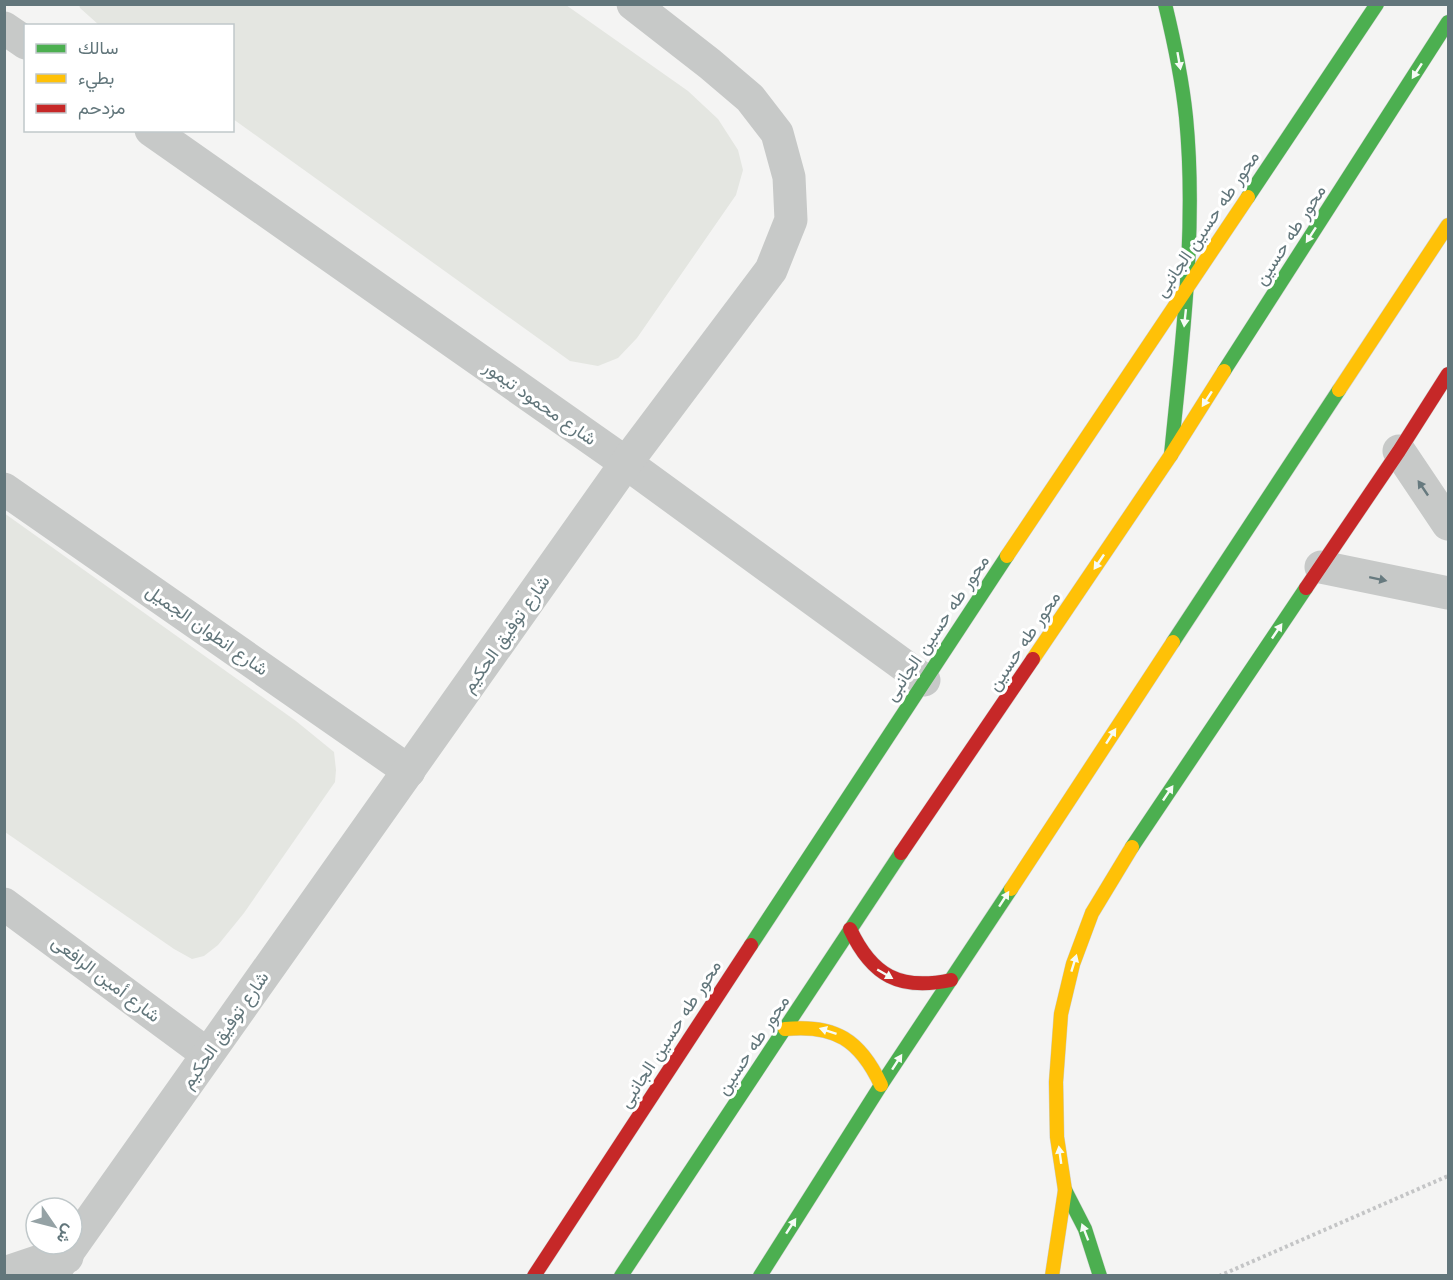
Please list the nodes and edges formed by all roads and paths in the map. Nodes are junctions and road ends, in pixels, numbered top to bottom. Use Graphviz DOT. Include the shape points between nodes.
graph roads {
  1 [pos="14,4"];
  2 [pos="633,4"];
  3 [pos="1165,4"];
  4 [pos="1377,4"];
  5 [pos="4,18"];
  6 [pos="1449,22"];
  7 [pos="4,28"];
  8 [pos="24,42"];
  9 [pos="154,132"];
  10 [pos="1449,225"];
  11 [pos="1188,284"];
  12 [pos="1449,374"];
  13 [pos="1399,451"];
  14 [pos="1171,455"];
  15 [pos="626,463"];
  16 [pos="4,489"];
  17 [pos="1449,524"];
  18 [pos="1321,567"];
  19 [pos="1449,593"];
  20 [pos="924,680"];
  21 [pos="409,771"];
  22 [pos="4,904"];
  23 [pos="850,929"];
  24 [pos="951,980"];
  25 [pos="785,1029"];
  26 [pos="207,1054"];
  27 [pos="881,1085"];
  28 [pos="1449,1176"];
  29 [pos="1065,1190"];
  30 [pos="63,1268"];
  31 [pos="4,1273"];
  32 [pos="534,1275"];
  33 [pos="621,1275"];
  34 [pos="760,1275"];
  35 [pos="1052,1275"];
  36 [pos="1100,1275"];
  37 [pos="1219,1275"];
  1 -- 5 [label="street"];
  2 -- 15 [label="street, شارع توفيق الحكيم" via="750,98 777,134 789,177 791,220 771,270"];
  3 -- 11 [label="street, one-way" via="1178,56 1188,126"];
  4 -- 11 [label="street, محور طه حسين الجانبى"];
  6 -- 14 [label="street, محور طه حسين, one-way"];
  7 -- 8 [label="street"];
  9 -- 15 [label="street, شارع محمود تيمور"];
  24 -- 10 [label="street, one-way"];
  11 -- 14 [label="street, one-way"];
  11 -- 20 [label="street, محور طه حسين الجانبى"];
  12 -- 13 [label="street"];
  17 -- 13 [label="street, one-way"];
  13 -- 18 [label="street"];
  14 -- 23 [label="street, محور طه حسين, one-way"];
  15 -- 20 [label="street, شارع محمود تيمور"];
  15 -- 21 [label="street, شارع توفيق الحكيم"];
  16 -- 21 [label="street, شارع انطوان الجميل"];
  18 -- 19 [label="street, one-way"];
  29 -- 18 [label="street, one-way" via="1057,1137 1061,1014 1073,964 1092,913 1137,838"];
  20 -- 32 [label="street, محور طه حسين الجانبى"];
  21 -- 26 [label="street, شارع توفيق الحكيم"];
  22 -- 26 [label="street, شارع أمين الرافعى"];
  23 -- 24 [label="street, one-way" via="865,958 889,978 919,986"];
  23 -- 25 [label="street, محور طه حسين"];
  27 -- 24 [label="street, one-way"];
  27 -- 25 [label="street, one-way" via="868,1058 846,1038 817,1027"];
  25 -- 33 [label="street, محور طه حسين"];
  26 -- 30 [label="street, شارع توفيق الحكيم"];
  34 -- 27 [label="street, one-way"];
  28 -- 37 [label="path"];
  29 -- 35 [label="street"];
  36 -- 29 [label="street, one-way" via="1085,1229"];
  30 -- 31 [label="street"];
}
